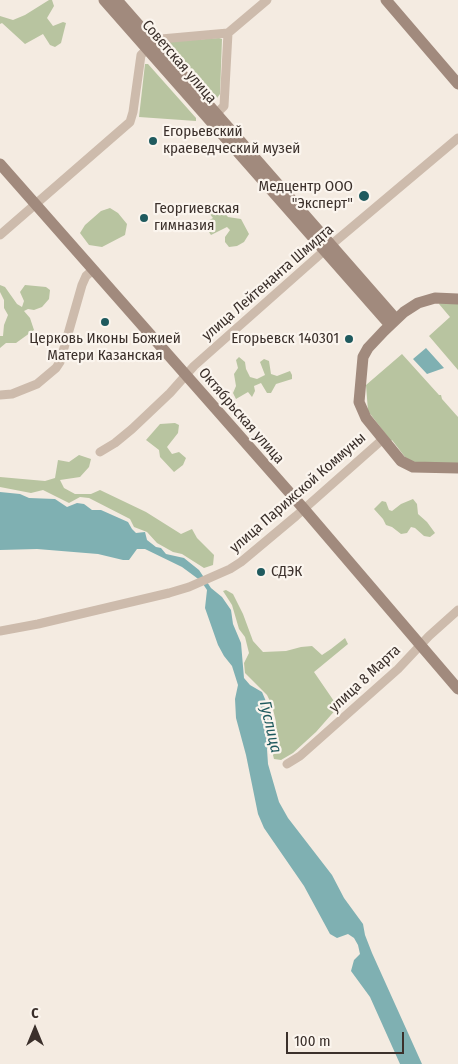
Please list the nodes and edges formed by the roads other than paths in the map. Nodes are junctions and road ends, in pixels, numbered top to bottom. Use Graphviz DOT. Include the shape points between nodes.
graph roads {
  1 [pos="104,0"];
  2 [pos="117,0"];
  3 [pos="267,0"];
  4 [pos="386,0"];
  5 [pos="228,33"];
  6 [pos="150,45"];
  7 [pos="458,84"];
  8 [pos="216,114"];
  9 [pos="458,138"];
  10 [pos="0,164"];
  11 [pos="36,204"];
  12 [pos="0,236"];
  13 [pos="328,248"];
  14 [pos="94,270"];
  15 [pos="458,299"];
  16 [pos="393,322"];
  17 [pos="186,375"];
  18 [pos="0,395"];
  19 [pos="383,439"];
  20 [pos="100,452"];
  21 [pos="458,468"];
  22 [pos="304,509"];
  23 [pos="458,610"];
  24 [pos="0,631"];
  25 [pos="420,645"];
  26 [pos="458,689"];
  27 [pos="287,764"];
  1 -- 6 [label="main road, Советская улица"];
  2 -- 6 [label="main road, Советская улица"];
  3 -- 5 [label="street"];
  4 -- 7 [label="main road"];
  5 -- 6 [label="street" via="161,39"];
  5 -- 8 [label="street" via="224,106"];
  6 -- 8 [label="main road, Советская улица"];
  6 -- 11 [label="street" via="142,55 130,122"];
  6 -- 13 [label="main road, Советская улица"];
  8 -- 13 [label="main road, Советская улица"];
  9 -- 13 [label="street, улица Лейтенанта Шмидта"];
  10 -- 11 [label="main road, Октябрьская улица"];
  11 -- 12 [label="street"];
  11 -- 14 [label="main road, Октябрьская улица"];
  13 -- 16 [label="main road, Советская улица"];
  13 -- 17 [label="street, улица Лейтенанта Шмидта"];
  14 -- 17 [label="main road, Октябрьская улица"];
  14 -- 18 [label="street" via="82,285 56,368 37,384"];
  15 -- 16 [label="main road" via="426,300"];
  16 -- 19 [label="main road" via="364,352 360,384 361,411"];
  17 -- 20 [label="street, улица Лейтенанта Шмидта" via="132,429"];
  17 -- 22 [label="main road, Октябрьская улица"];
  19 -- 21 [label="main road" via="409,466"];
  19 -- 22 [label="street, улица Парижской Коммуны"];
  22 -- 24 [label="street, улица Парижской Коммуны" via="241,562 189,587"];
  22 -- 25 [label="main road, Октябрьская улица"];
  23 -- 25 [label="street, улица 8 Марта"];
  25 -- 26 [label="main road, Октябрьская улица"];
  25 -- 27 [label="street, улица 8 Марта" via="398,669"];
}
